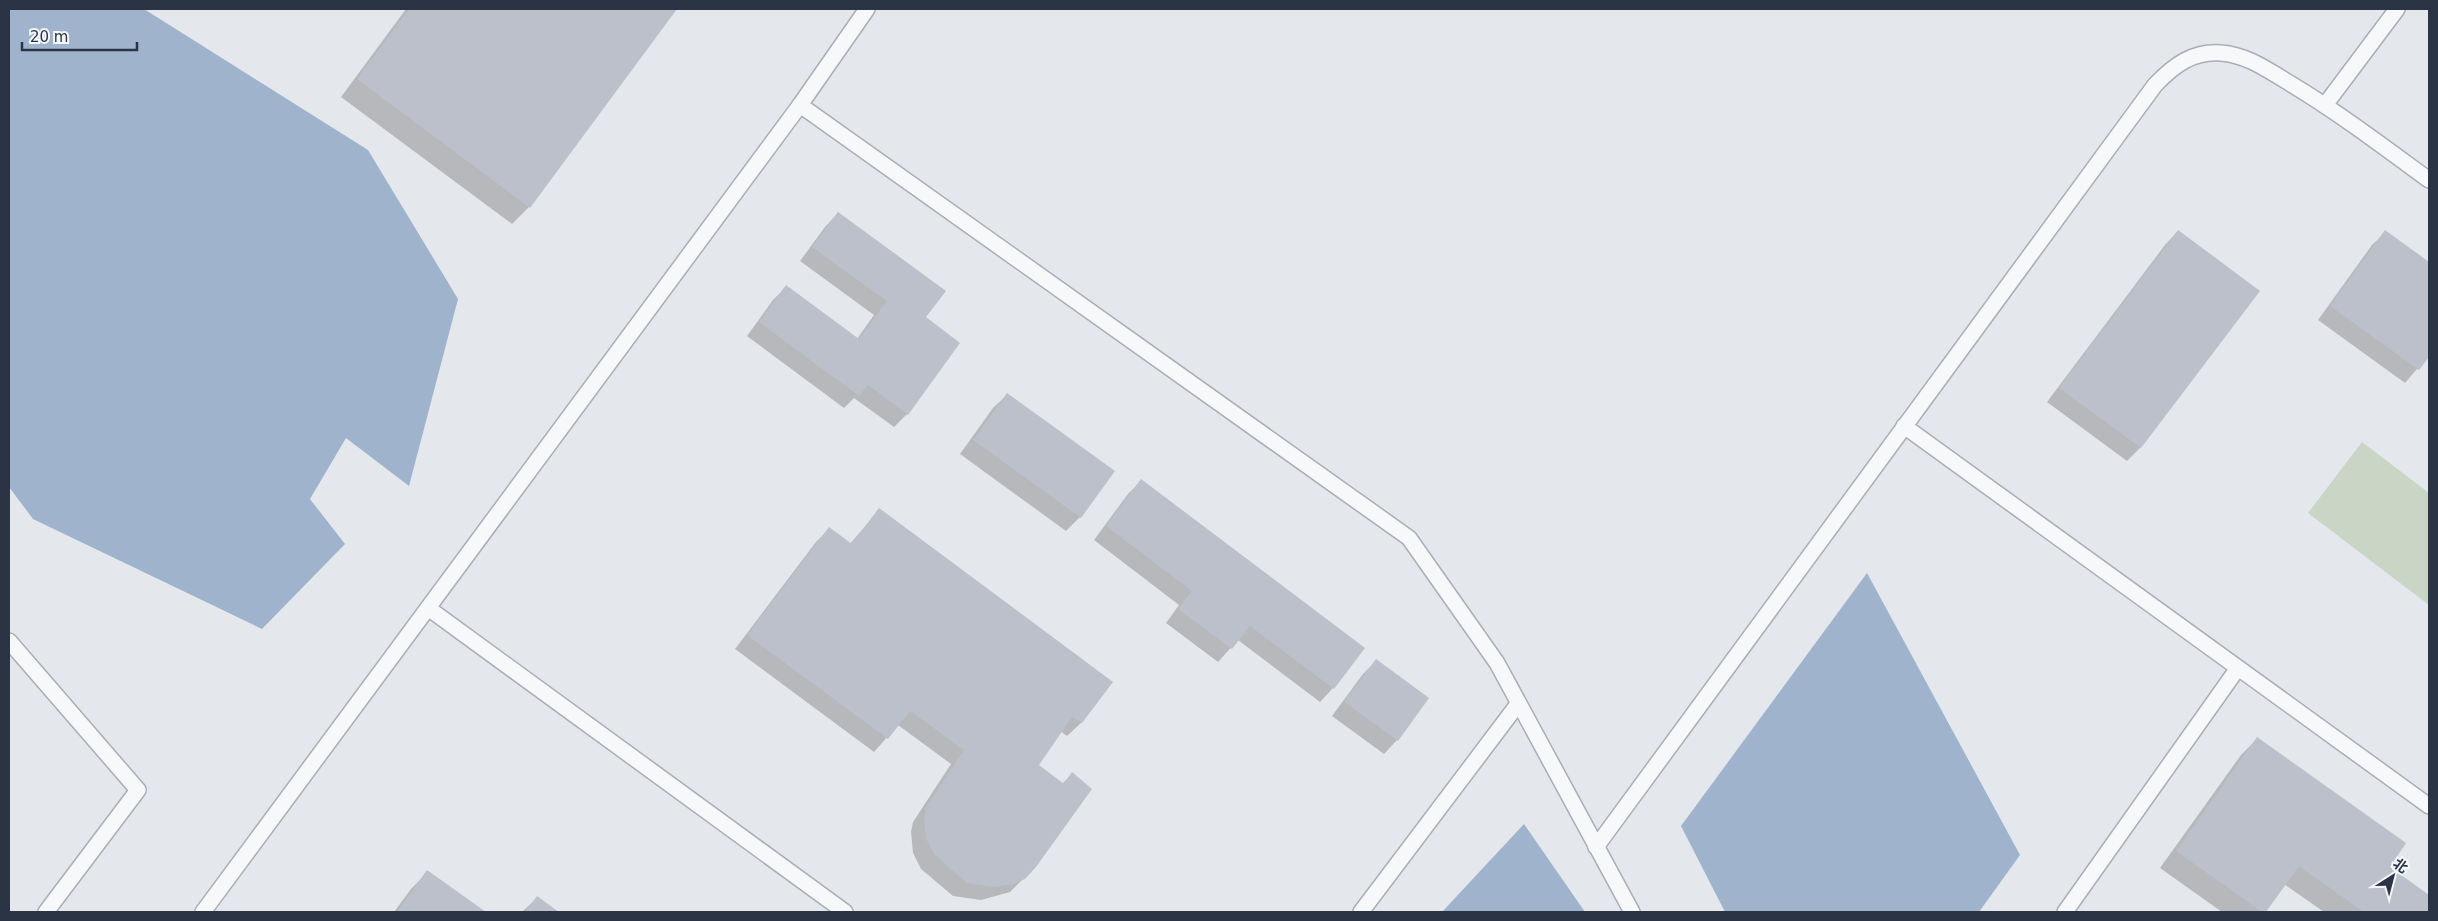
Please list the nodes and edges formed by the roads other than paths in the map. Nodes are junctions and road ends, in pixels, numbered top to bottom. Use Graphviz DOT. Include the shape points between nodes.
graph roads {
  1 [pos="867,9"];
  2 [pos="2398,9"];
  3 [pos="800,105"];
  4 [pos="2325,105"];
  5 [pos="2429,180"];
  6 [pos="1904,426"];
  7 [pos="428,608"];
  8 [pos="9,641"];
  9 [pos="2238,668"];
  10 [pos="1518,704"];
  11 [pos="2429,806"];
  12 [pos="1596,847"];
  13 [pos="46,912"];
  14 [pos="203,912"];
  15 [pos="845,912"];
  16 [pos="1361,912"];
  17 [pos="1632,912"];
  18 [pos="2065,912"];
  1 -- 3 [label="lane"];
  2 -- 4 [label="lane"];
  3 -- 7 [label="lane"];
  3 -- 10 [label="lane" via="1409,538 1497,663"];
  4 -- 5 [label="lane"];
  4 -- 6 [label="lane" via="2250,60 2232,54 2203,54 2188,58 2169,70"];
  6 -- 9 [label="lane"];
  6 -- 12 [label="lane"];
  7 -- 14 [label="lane"];
  7 -- 15 [label="lane"];
  8 -- 13 [label="lane" via="138,790"];
  9 -- 11 [label="lane"];
  9 -- 18 [label="lane"];
  10 -- 12 [label="lane"];
  10 -- 16 [label="lane"];
  12 -- 17 [label="lane"];
}
